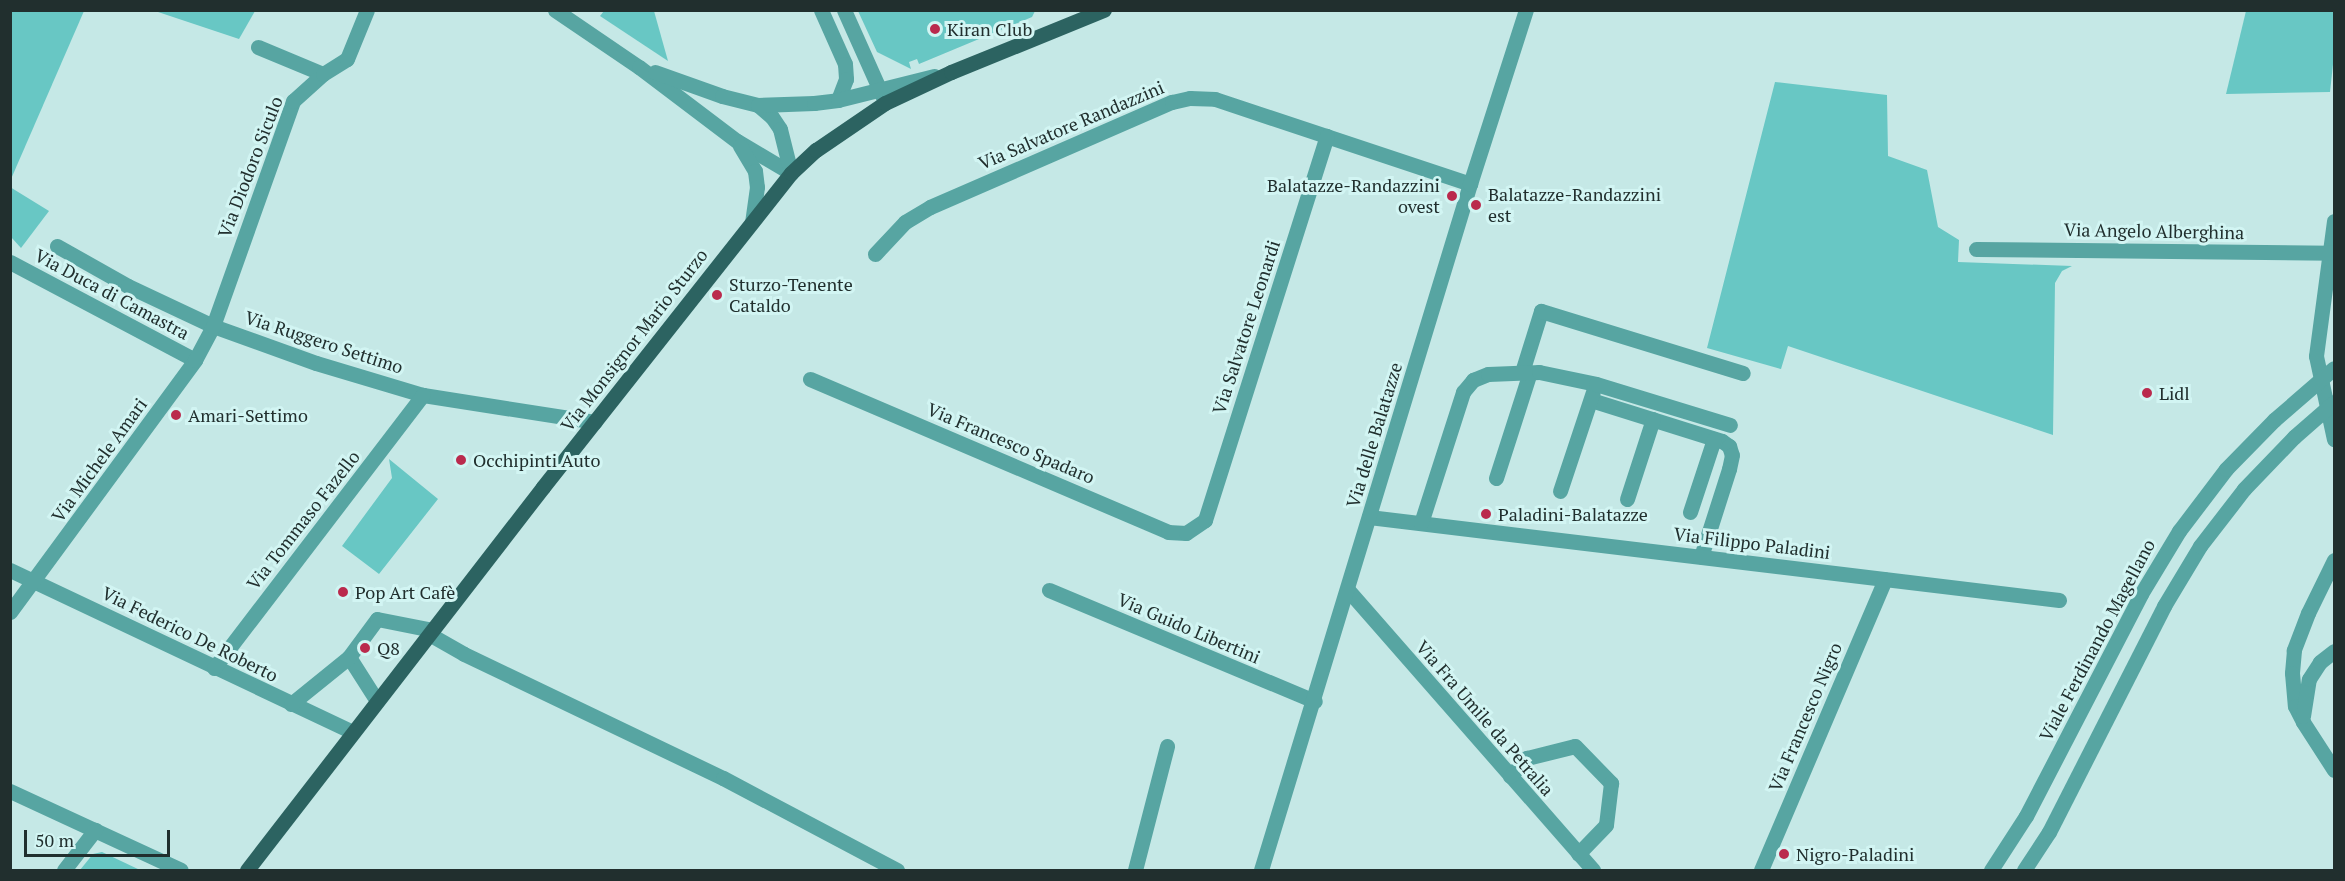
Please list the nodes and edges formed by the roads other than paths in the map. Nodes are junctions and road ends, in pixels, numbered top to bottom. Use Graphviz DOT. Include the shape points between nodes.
graph roads {
  1 [pos="367,10"];
  2 [pos="555,10"];
  3 [pos="821,10"];
  4 [pos="844,10"];
  5 [pos="1104,10"];
  6 [pos="1526,10"];
  7 [pos="258,47"];
  8 [pos="639,67"];
  9 [pos="323,74"];
  10 [pos="883,96"];
  11 [pos="838,100"];
  12 [pos="758,105"];
  13 [pos="1327,136"];
  14 [pos="737,141"];
  15 [pos="791,173"];
  16 [pos="1470,184"];
  17 [pos="752,221"];
  18 [pos="2334,221"];
  19 [pos="57,246"];
  20 [pos="1976,249"];
  21 [pos="2331,253"];
  22 [pos="876,254"];
  23 [pos="10,262"];
  24 [pos="213,326"];
  25 [pos="195,360"];
  26 [pos="2334,368"];
  27 [pos="1526,372"];
  28 [pos="1743,373"];
  29 [pos="810,379"];
  30 [pos="1596,384"];
  31 [pos="423,395"];
  32 [pos="1591,400"];
  33 [pos="2334,402"];
  34 [pos="1653,419"];
  35 [pos="595,422"];
  36 [pos="1730,425"];
  37 [pos="1714,439"];
  38 [pos="2334,439"];
  39 [pos="1496,478"];
  40 [pos="1560,491"];
  41 [pos="1627,500"];
  42 [pos="1690,512"];
  43 [pos="1369,517"];
  44 [pos="1421,523"];
  45 [pos="1197,527"];
  46 [pos="1701,556"];
  47 [pos="2334,560"];
  48 [pos="10,570"];
  49 [pos="1885,579"];
  50 [pos="34,581"];
  51 [pos="1049,590"];
  52 [pos="1348,590"];
  53 [pos="2059,600"];
  54 [pos="10,612"];
  55 [pos="431,632"];
  56 [pos="2334,651"];
  57 [pos="349,657"];
  58 [pos="214,668"];
  59 [pos="377,701"];
  60 [pos="1315,701"];
  61 [pos="291,704"];
  62 [pos="2302,722"];
  63 [pos="353,732"];
  64 [pos="1167,746"];
  65 [pos="2334,770"];
  66 [pos="1510,776"];
  67 [pos="10,791"];
  68 [pos="95,830"];
  69 [pos="1578,854"];
  70 [pos="64,870"];
  71 [pos="182,870"];
  72 [pos="247,870"];
  73 [pos="897,870"];
  74 [pos="1135,870"];
  75 [pos="1262,870"];
  76 [pos="1593,870"];
  77 [pos="1761,870"];
  78 [pos="1991,870"];
  79 [pos="2024,870"];
  1 -- 9 [label="street, Via Diodoro Siculo" via="347,59"];
  2 -- 8 [label="street"];
  3 -- 11 [label="street" via="845,64 846,80"];
  4 -- 10 [label="street"];
  5 -- 10 [label="main road, Via Monsignor Mario Sturzo"];
  6 -- 16 [label="street, Via delle Balatazze"];
  7 -- 9 [label="street"];
  8 -- 12 [label="street"];
  8 -- 14 [label="street"];
  9 -- 24 [label="street, Via Diodoro Siculo" via="293,101"];
  10 -- 11 [label="street"];
  10 -- 15 [label="main road, Via Monsignor Mario Sturzo"];
  11 -- 12 [label="street"];
  12 -- 15 [label="street" via="780,129"];
  13 -- 16 [label="street, Via Salvatore Randazzini"];
  13 -- 22 [label="street, Via Salvatore Randazzini" via="1215,99 1172,102 930,207 905,222"];
  13 -- 45 [label="street, Via Salvatore Leonardi" via="1205,520"];
  14 -- 15 [label="street"];
  14 -- 17 [label="street" via="755,171"];
  15 -- 17 [label="main road, Via Monsignor Mario Sturzo"];
  16 -- 43 [label="street, Via delle Balatazze"];
  17 -- 35 [label="main road, Via Monsignor Mario Sturzo"];
  18 -- 21 [label="street"];
  19 -- 24 [label="street, Via Ruggero Settimo" via="128,286"];
  20 -- 21 [label="street, Via Angelo Alberghina"];
  21 -- 38 [label="street" via="2316,356"];
  23 -- 25 [label="street, Via Duca di Camastra"];
  24 -- 25 [label="street, Via Michele Amari"];
  24 -- 31 [label="street, Via Ruggero Settimo"];
  25 -- 50 [label="street, Via Michele Amari"];
  26 -- 78 [label="street, Viale Ferdinando Magellano" via="2274,420 2226,470 2179,531 2141,594 2026,816"];
  27 -- 28 [label="street" via="1540,311"];
  27 -- 30 [label="street"];
  27 -- 39 [label="street"];
  27 -- 44 [label="street" via="1488,374 1473,380 1463,392"];
  29 -- 45 [label="street, Via Francesco Spadaro" via="1168,532 1186,533"];
  30 -- 32 [label="street"];
  30 -- 36 [label="street"];
  31 -- 35 [label="street, Via Ruggero Settimo"];
  31 -- 58 [label="street, Via Tommaso Fazello"];
  32 -- 34 [label="street"];
  32 -- 40 [label="street"];
  33 -- 79 [label="street" via="2294,436 2244,489 2200,546 2164,606 2049,832"];
  34 -- 37 [label="street"];
  34 -- 41 [label="street"];
  35 -- 55 [label="main road, Via Monsignor Mario Sturzo"];
  37 -- 42 [label="street"];
  37 -- 46 [label="street" via="1729,446 1732,454"];
  43 -- 44 [label="street, Via Filippo Paladini"];
  43 -- 52 [label="street, Via delle Balatazze"];
  44 -- 46 [label="street, Via Filippo Paladini"];
  46 -- 49 [label="street, Via Filippo Paladini"];
  47 -- 62 [label="street" via="2294,650 2295,706"];
  48 -- 50 [label="street, Via Federico De Roberto"];
  49 -- 53 [label="street, Via Filippo Paladini"];
  49 -- 77 [label="street, Via Francesco Nigro"];
  50 -- 54 [label="street, Via Michele Amari"];
  50 -- 58 [label="street, Via Federico De Roberto"];
  51 -- 60 [label="street, Via Guido Libertini"];
  52 -- 60 [label="street, Via delle Balatazze"];
  52 -- 66 [label="street, Via Fra Umile da Petralia"];
  55 -- 57 [label="street" via="377,619"];
  55 -- 59 [label="main road, Via Monsignor Mario Sturzo"];
  55 -- 73 [label="street" via="464,654 723,778"];
  56 -- 62 [label="street" via="2320,662 2309,680"];
  57 -- 59 [label="street"];
  57 -- 61 [label="street"];
  58 -- 61 [label="street, Via Federico De Roberto"];
  59 -- 63 [label="main road, Via Monsignor Mario Sturzo"];
  60 -- 75 [label="street, Via delle Balatazze"];
  61 -- 63 [label="street, Via Federico De Roberto"];
  62 -- 65 [label="street"];
  63 -- 72 [label="main road, Via Monsignor Mario Sturzo"];
  64 -- 74 [label="street"];
  66 -- 69 [label="street, Via Fra Umile da Petralia"];
  66 -- 69 [label="street" via="1527,758 1575,746 1611,783 1606,825"];
  67 -- 68 [label="street"];
  68 -- 70 [label="street"];
  68 -- 71 [label="street"];
  69 -- 76 [label="street, Via Fra Umile da Petralia"];
}
